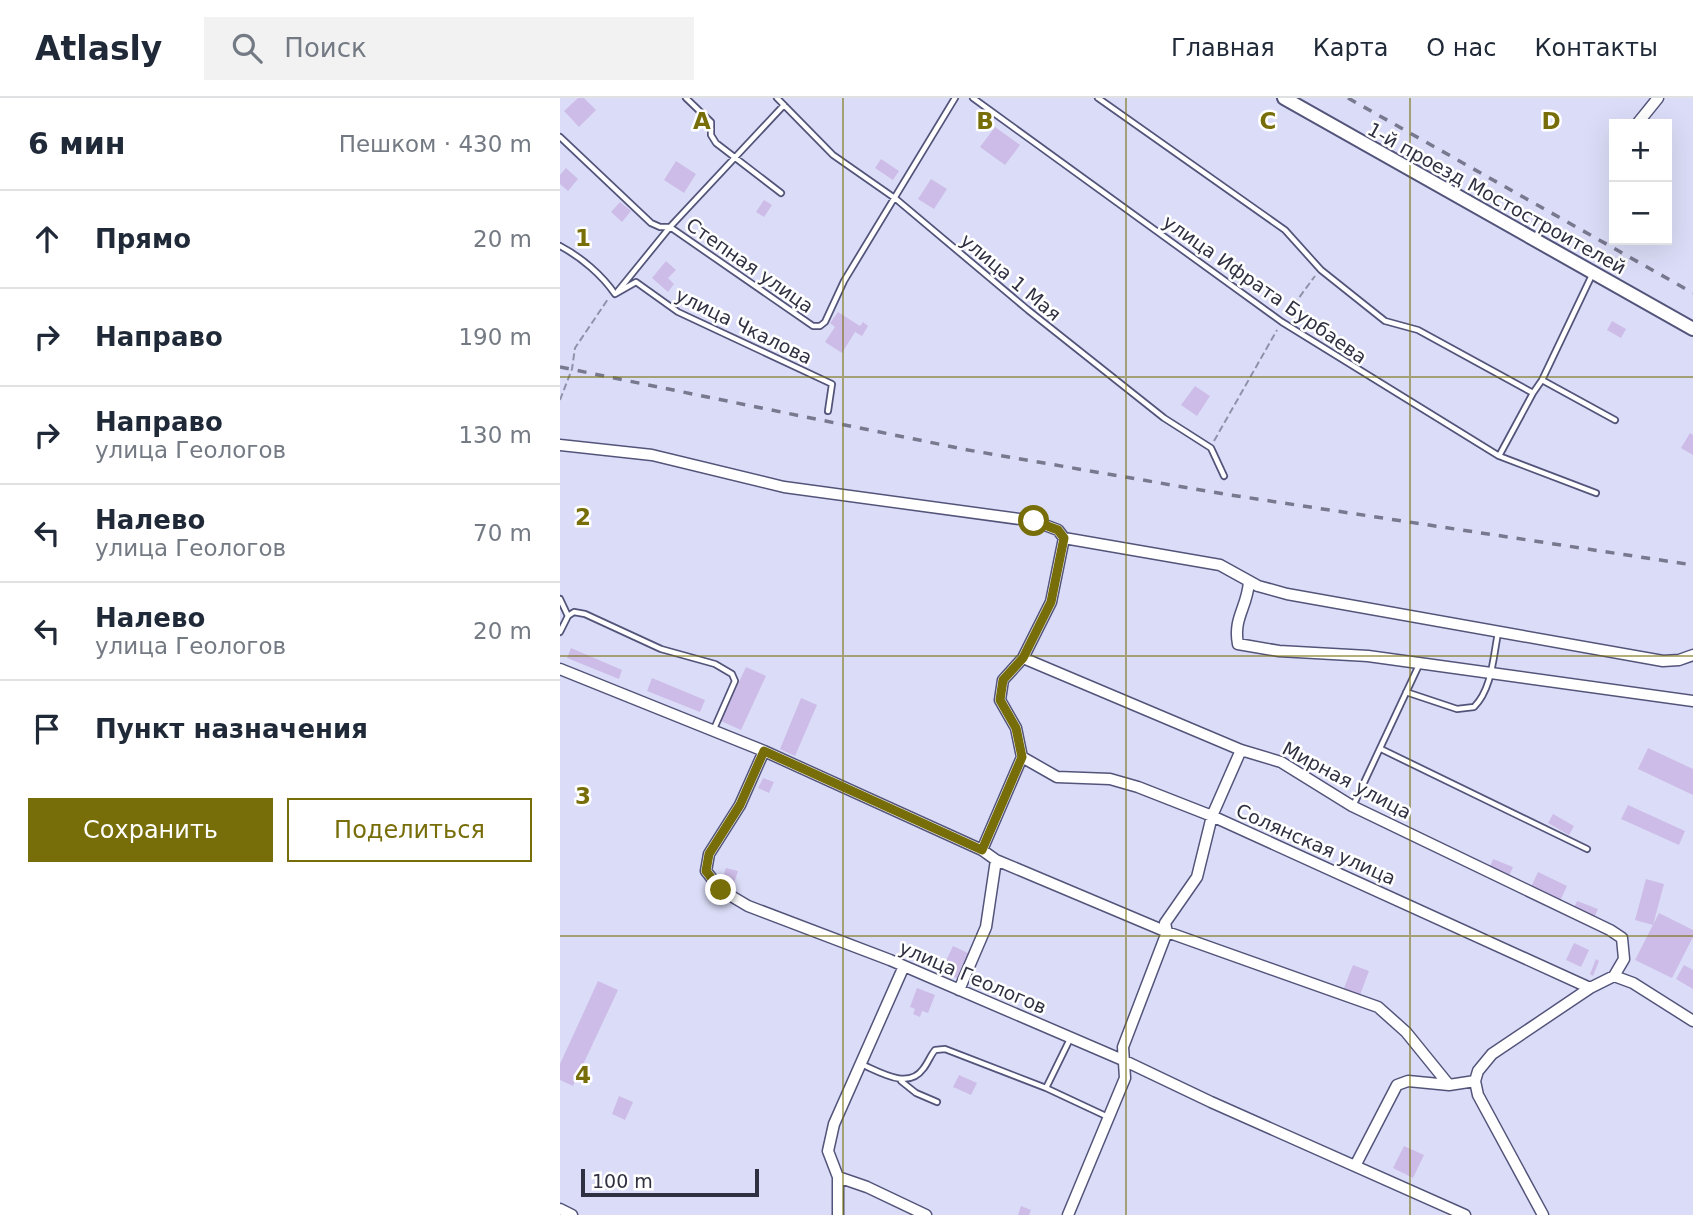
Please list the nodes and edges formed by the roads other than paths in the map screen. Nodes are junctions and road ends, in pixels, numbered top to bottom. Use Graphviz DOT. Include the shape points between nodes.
graph roads {
  1 [pos="686,98"];
  2 [pos="777,98"];
  3 [pos="955,98"];
  4 [pos="973,98"];
  5 [pos="1098,98"];
  6 [pos="1284,98"];
  7 [pos="1658,98"];
  8 [pos="784,105"];
  9 [pos="1641,119"];
  10 [pos="560,137"];
  11 [pos="734,157"];
  12 [pos="781,193"];
  13 [pos="896,199"];
  14 [pos="670,227"];
  15 [pos="560,246"];
  16 [pos="1593,273"];
  17 [pos="615,294"];
  18 [pos="1693,330"];
  19 [pos="1542,380"];
  20 [pos="1533,393"];
  21 [pos="828,411"];
  22 [pos="1615,419"];
  23 [pos="560,445"];
  24 [pos="1499,457"];
  25 [pos="1224,476"];
  26 [pos="1596,493"];
  27 [pos="1064,538"];
  28 [pos="1249,582"];
  29 [pos="560,598"];
  30 [pos="568,616"];
  31 [pos="560,632"];
  32 [pos="1498,633"];
  33 [pos="1693,655"];
  34 [pos="1023,658"];
  35 [pos="1419,664"];
  36 [pos="560,669"];
  37 [pos="1490,672"];
  38 [pos="1406,692"];
  39 [pos="1693,701"];
  40 [pos="713,731"];
  41 [pos="1381,749"];
  42 [pos="1241,750"];
  43 [pos="764,751"];
  44 [pos="1022,757"];
  45 [pos="1352,807"];
  46 [pos="1212,816"];
  47 [pos="1587,849"];
  48 [pos="982,850"];
  49 [pos="996,860"];
  50 [pos="1167,932"];
  51 [pos="904,966"];
  52 [pos="1614,976"];
  53 [pos="1590,989"];
  54 [pos="960,990"];
  55 [pos="1693,1021"];
  56 [pos="1071,1037"];
  57 [pos="1125,1061"];
  58 [pos="860,1064"];
  59 [pos="901,1080"];
  60 [pos="1475,1081"];
  61 [pos="1449,1085"];
  62 [pos="1046,1088"];
  63 [pos="937,1102"];
  64 [pos="1108,1117"];
  65 [pos="1355,1166"];
  66 [pos="838,1177"];
  67 [pos="560,1209"];
  68 [pos="572,1215"];
  69 [pos="838,1215"];
  70 [pos="926,1215"];
  71 [pos="1068,1215"];
  72 [pos="1465,1215"];
  73 [pos="1543,1215"];
  1 -- 11 [label="lane" via="711,122 716,143"];
  2 -- 8 [label="lane, улица 1 Мая"];
  3 -- 13 [label="lane, Степная улица"];
  4 -- 24 [label="lane, улица Ифрата Бурбаева" via="1282,322"];
  5 -- 20 [label="lane" via="1285,230 1321,270 1385,321 1418,330"];
  6 -- 16 [label="street, 1-й проезд Мостостроителей"];
  7 -- 9 [label="street"];
  8 -- 11 [label="lane"];
  8 -- 13 [label="lane, улица 1 Мая" via="833,155"];
  10 -- 14 [label="lane, Степная улица" via="651,223"];
  11 -- 12 [label="lane"];
  11 -- 14 [label="lane"];
  13 -- 14 [label="lane, Степная улица" via="820,326 813,326"];
  13 -- 25 [label="lane, улица 1 Мая" via="1164,418 1210,448"];
  14 -- 17 [label="lane"];
  15 -- 17 [label="lane" via="575,254"];
  16 -- 18 [label="street, 1-й проезд Мостостроителей"];
  16 -- 19 [label="lane"];
  17 -- 21 [label="lane, улица Чкалова" via="636,282 678,312 832,384"];
  19 -- 20 [label="lane"];
  19 -- 22 [label="lane"];
  20 -- 24 [label="lane"];
  23 -- 27 [label="street" via="652,455 784,487 1034,521 1058,530"];
  24 -- 26 [label="lane, улица Ифрата Бурбаева"];
  27 -- 28 [label="street" via="1220,565"];
  27 -- 34 [label="street" via="1051,602"];
  28 -- 32 [label="street" via="1287,594"];
  28 -- 35 [label="street" via="1236,624 1238,644"];
  29 -- 30 [label="lane"];
  30 -- 31 [label="lane"];
  30 -- 40 [label="lane" via="585,614 661,649 715,664 732,674 735,681"];
  32 -- 33 [label="street" via="1663,661"];
  32 -- 37 [label="lane"];
  34 -- 42 [label="street, Мирная улица"];
  34 -- 44 [label="street" via="1003,680 1000,694 1016,728"];
  35 -- 37 [label="street"];
  35 -- 38 [label="lane"];
  36 -- 40 [label="street"];
  37 -- 38 [label="lane" via="1482,699 1474,707 1457,709"];
  37 -- 39 [label="street"];
  38 -- 41 [label="lane"];
  40 -- 43 [label="street"];
  41 -- 45 [label="lane"];
  41 -- 47 [label="lane"];
  42 -- 45 [label="street, Мирная улица" via="1281,762"];
  42 -- 46 [label="street"];
  43 -- 48 [label="street"];
  43 -- 51 [label="street, улица Геологов" via="740,805 709,854 706,871 721,890 748,906"];
  44 -- 46 [label="street, Солянская улица" via="1057,777 1110,779"];
  44 -- 48 [label="street"];
  45 -- 52 [label="street, Мирная улица" via="1622,938 1624,959"];
  46 -- 50 [label="street" via="1198,877 1165,923"];
  46 -- 53 [label="street, Солянская улица"];
  48 -- 49 [label="street"];
  49 -- 50 [label="street"];
  49 -- 54 [label="street" via="986,927"];
  50 -- 57 [label="street" via="1123,1047"];
  50 -- 61 [label="street" via="1378,1007"];
  51 -- 54 [label="street, улица Геологов"];
  51 -- 58 [label="street"];
  52 -- 53 [label="street"];
  52 -- 55 [label="street"];
  53 -- 60 [label="street" via="1492,1054"];
  54 -- 56 [label="street, улица Геологов"];
  56 -- 57 [label="street, улица Геологов"];
  56 -- 62 [label="lane"];
  57 -- 64 [label="street" via="1125,1078"];
  57 -- 65 [label="street, улица Геологов"];
  58 -- 59 [label="lane"];
  58 -- 66 [label="street" via="834,1124 828,1151"];
  59 -- 62 [label="lane" via="922,1071 935,1050 945,1049"];
  59 -- 63 [label="lane"];
  60 -- 61 [label="street"];
  60 -- 73 [label="street" via="1478,1095"];
  61 -- 65 [label="street" via="1397,1085"];
  62 -- 64 [label="lane"];
  64 -- 71 [label="street"];
  65 -- 72 [label="street, улица Геологов"];
  66 -- 69 [label="street"];
  66 -- 70 [label="street"];
  67 -- 68 [label="street"];
}
